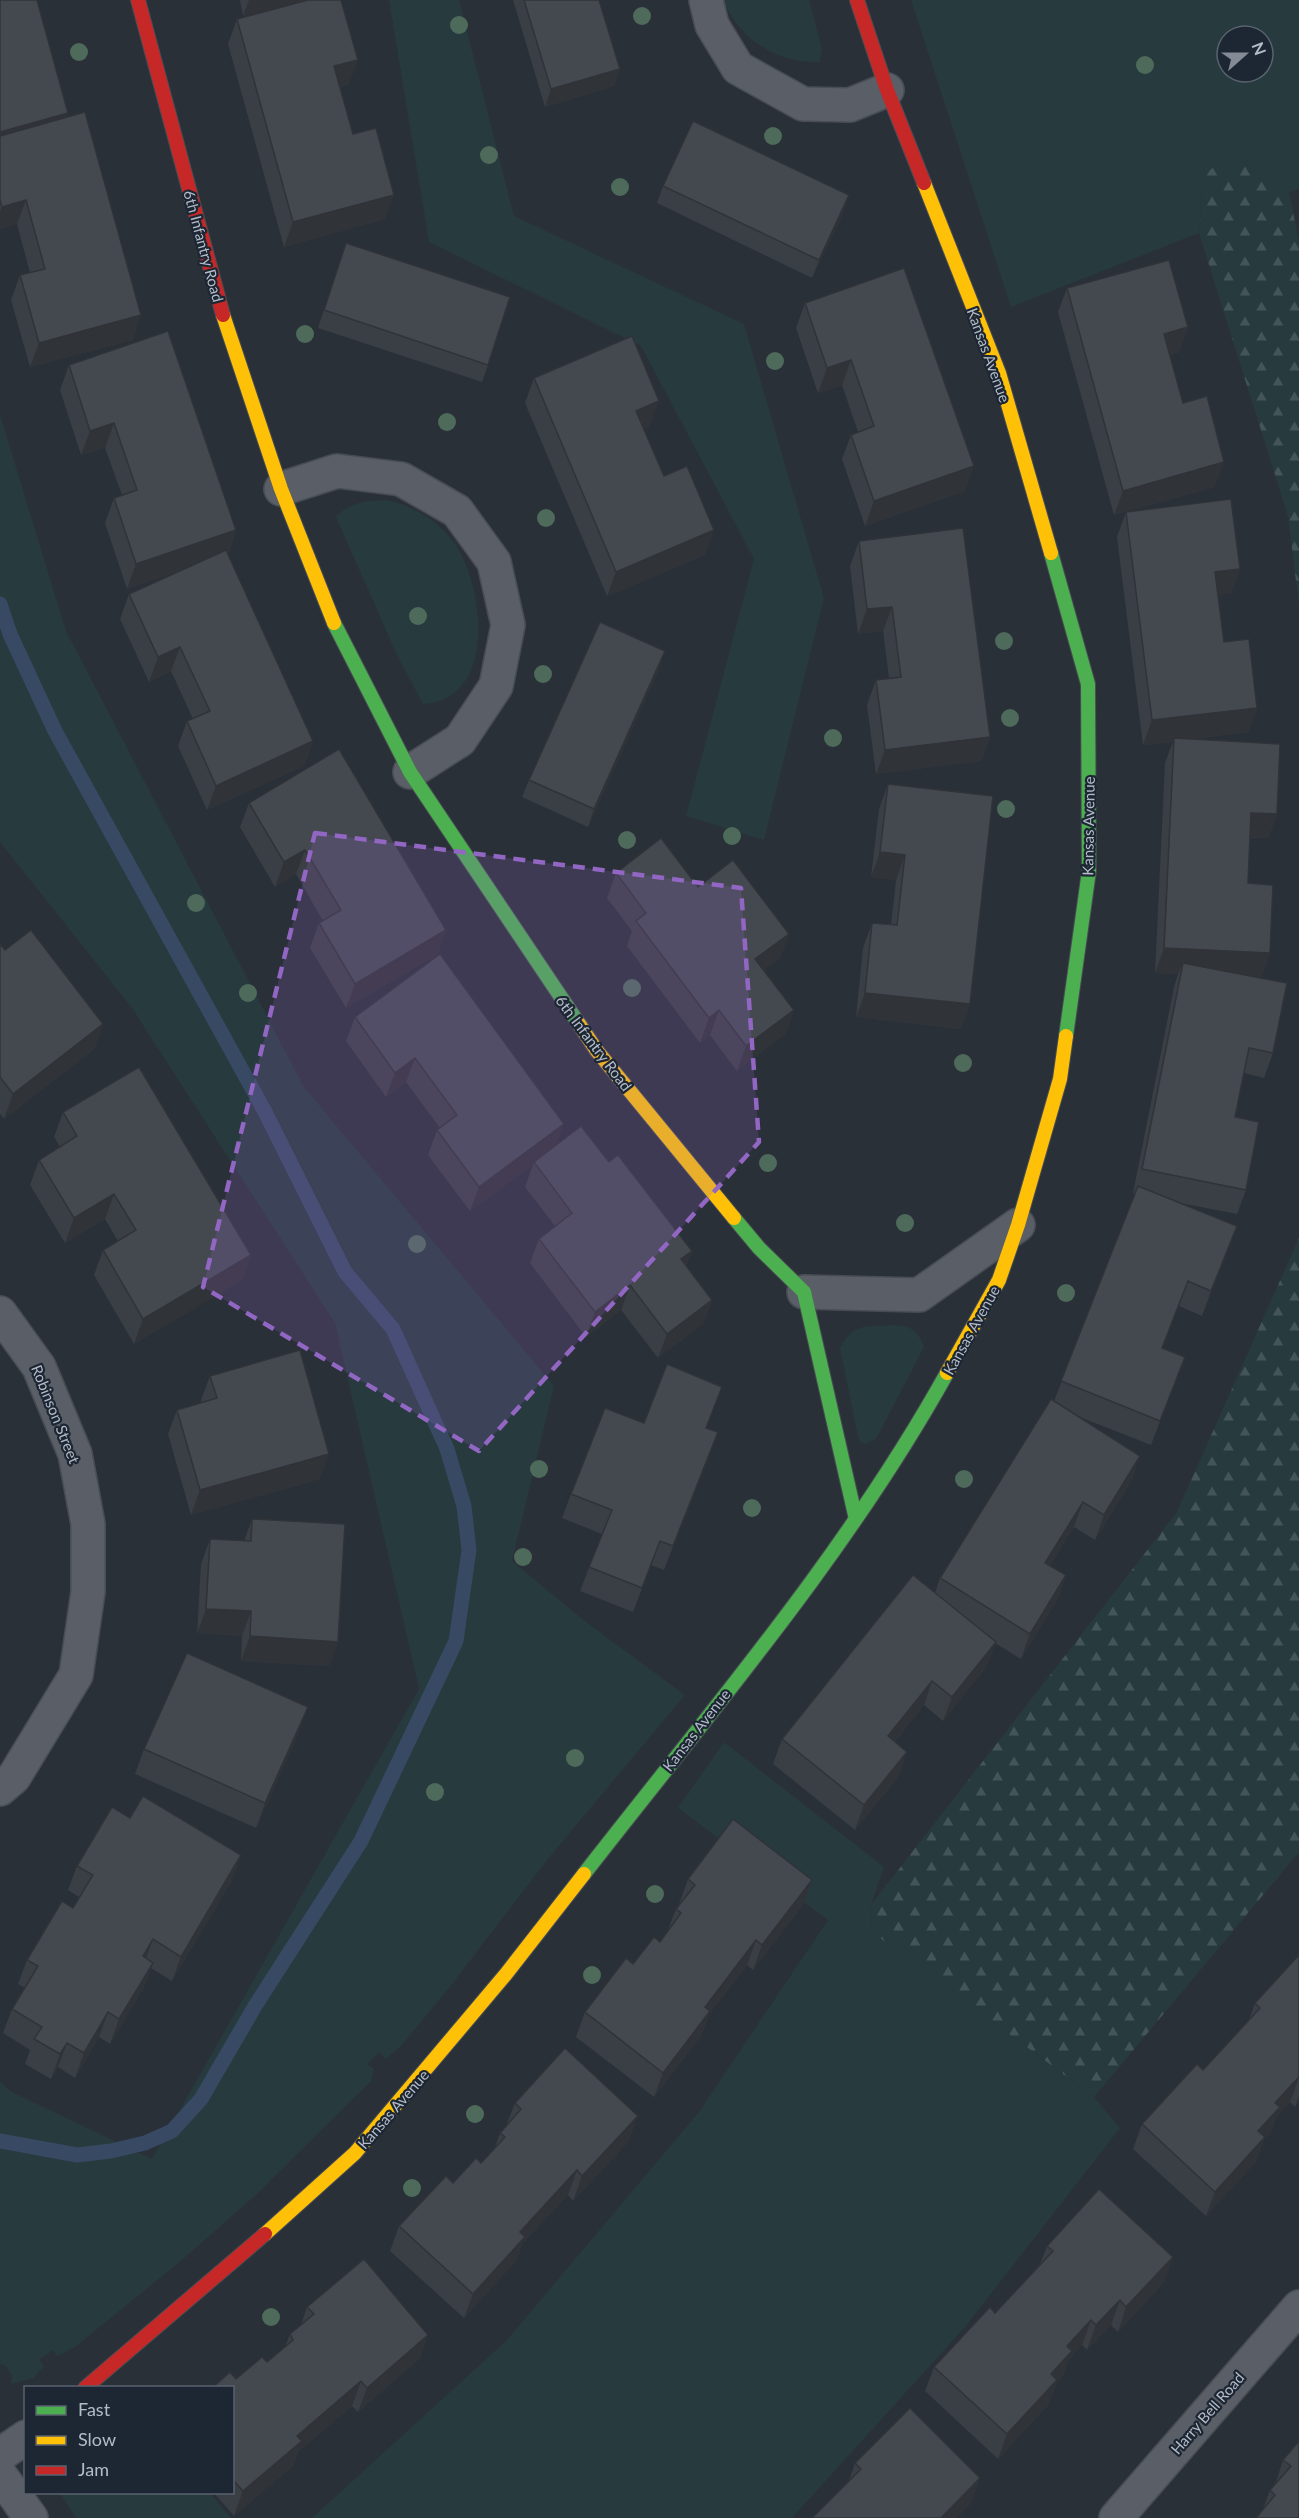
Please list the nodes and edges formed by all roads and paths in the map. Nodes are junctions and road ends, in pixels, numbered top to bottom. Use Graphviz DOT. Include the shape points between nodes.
graph roads {
  1 [pos="138,0"];
  2 [pos="706,0"];
  3 [pos="856,0"];
  4 [pos="886,90"];
  5 [pos="281,489"];
  6 [pos="410,772"];
  7 [pos="1018,1225"];
  8 [pos="804,1292"];
  9 [pos="0,1313"];
  10 [pos="855,1515"];
  11 [pos="0,1789"];
  12 [pos="1299,2307"];
  13 [pos="87,2386"];
  14 [pos="24,2438"];
  15 [pos="0,2455"];
  16 [pos="0,2475"];
  17 [pos="31,2518"];
  18 [pos="1116,2518"];
  1 -- 5 [label="street, 6th Infantry Road" via="223,315"];
  2 -- 4 [label="street" via="712,25 738,68 804,104 850,105"];
  3 -- 4 [label="street, Kansas Avenue"];
  4 -- 7 [label="street, Kansas Avenue" via="999,372 1088,684 1089,871 1060,1079"];
  5 -- 6 [label="street, 6th Infantry Road" via="335,625"];
  5 -- 6 [label="street" via="337,471 401,479 458,512 494,562 508,625 496,686 460,740"];
  6 -- 8 [label="street, 6th Infantry Road" via="597,1051 759,1248"];
  7 -- 8 [label="street" via="919,1295"];
  7 -- 10 [label="street, Kansas Avenue" via="999,1280 918,1426"];
  8 -- 10 [label="street"];
  9 -- 11 [label="street, Robinson Street" via="39,1367 75,1454 88,1524 88,1592 76,1675 14,1777"];
  10 -- 13 [label="street, Kansas Avenue" via="800,1596 506,1974 355,2153"];
  12 -- 18 [label="street, Harry Bell Road"];
  14 -- 15 [label="street"];
  16 -- 17 [label="street"];
}
